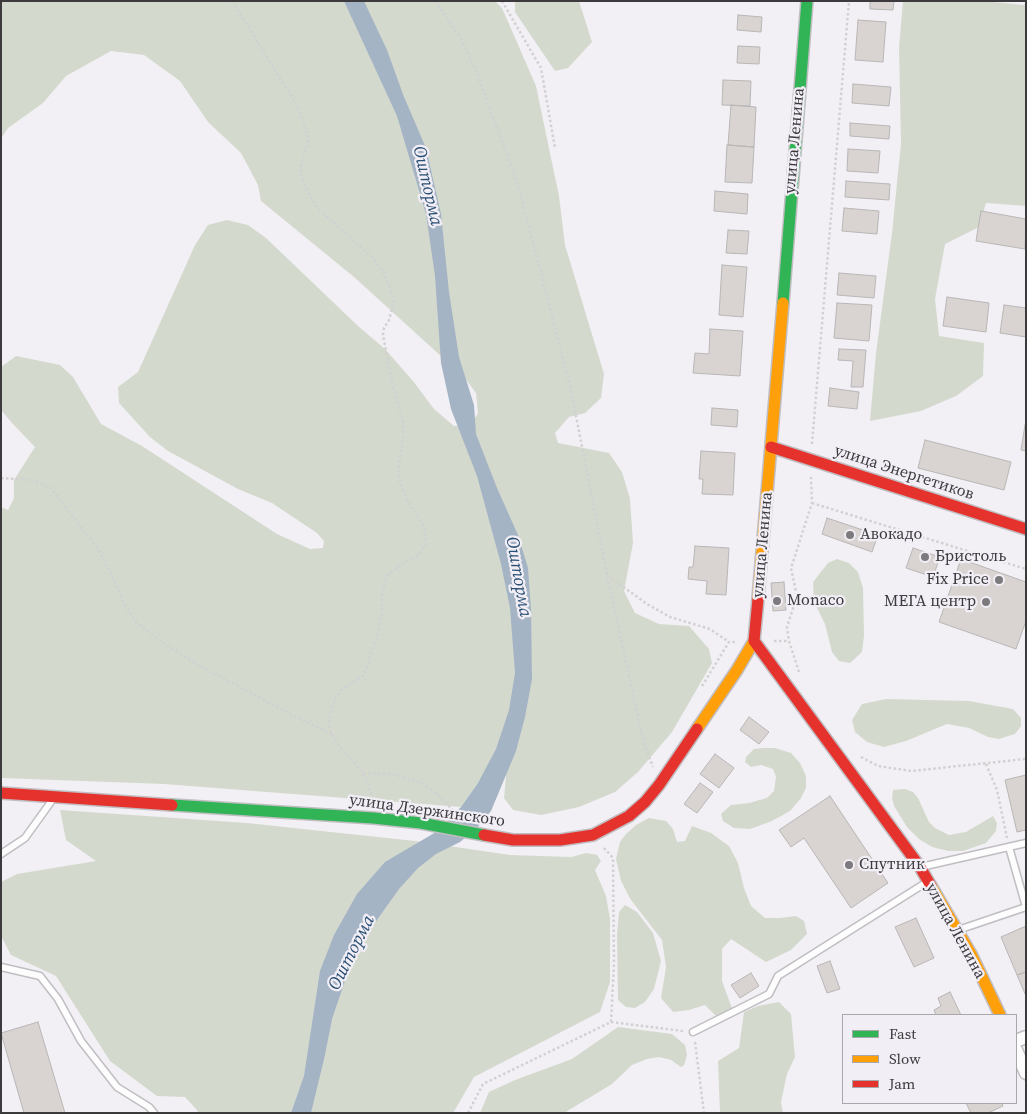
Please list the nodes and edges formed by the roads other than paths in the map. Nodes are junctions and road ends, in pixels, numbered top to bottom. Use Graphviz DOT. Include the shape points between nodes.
graph roads {
  1 [pos="807,1"];
  2 [pos="771,447"];
  3 [pos="1026,530"];
  4 [pos="754,641"];
  5 [pos="1,793"];
  6 [pos="55,797"];
  7 [pos="1026,843"];
  8 [pos="1010,847"];
  9 [pos="1,854"];
  10 [pos="920,867"];
  11 [pos="928,882"];
  12 [pos="1026,907"];
  13 [pos="957,931"];
  14 [pos="2,966"];
  15 [pos="1000,1014"];
  16 [pos="693,1032"];
  17 [pos="1017,1052"];
  18 [pos="1026,1073"];
  19 [pos="154,1113"];
  1 -- 2 [label="street, улица Ленина"];
  2 -- 3 [label="street, улица Энергетиков"];
  2 -- 4 [label="street, улица Ленина"];
  4 -- 6 [label="street, улица Дзержинского" via="645,802 629,816 593,835 560,840 513,840 421,823 373,818"];
  4 -- 10 [label="street, улица Ленина"];
  5 -- 6 [label="street, улица Дзержинского"];
  6 -- 9 [label="lane" via="25,838"];
  7 -- 8 [label="lane"];
  8 -- 10 [label="lane"];
  8 -- 12 [label="lane"];
  10 -- 11 [label="street, улица Ленина"];
  11 -- 13 [label="street, улица Ленина"];
  11 -- 16 [label="lane" via="778,976 769,994"];
  12 -- 13 [label="lane"];
  13 -- 15 [label="street, улица Ленина"];
  14 -- 19 [label="lane" via="40,976 58,998 81,1041 117,1087"];
  17 -- 18 [label="street"];
}
